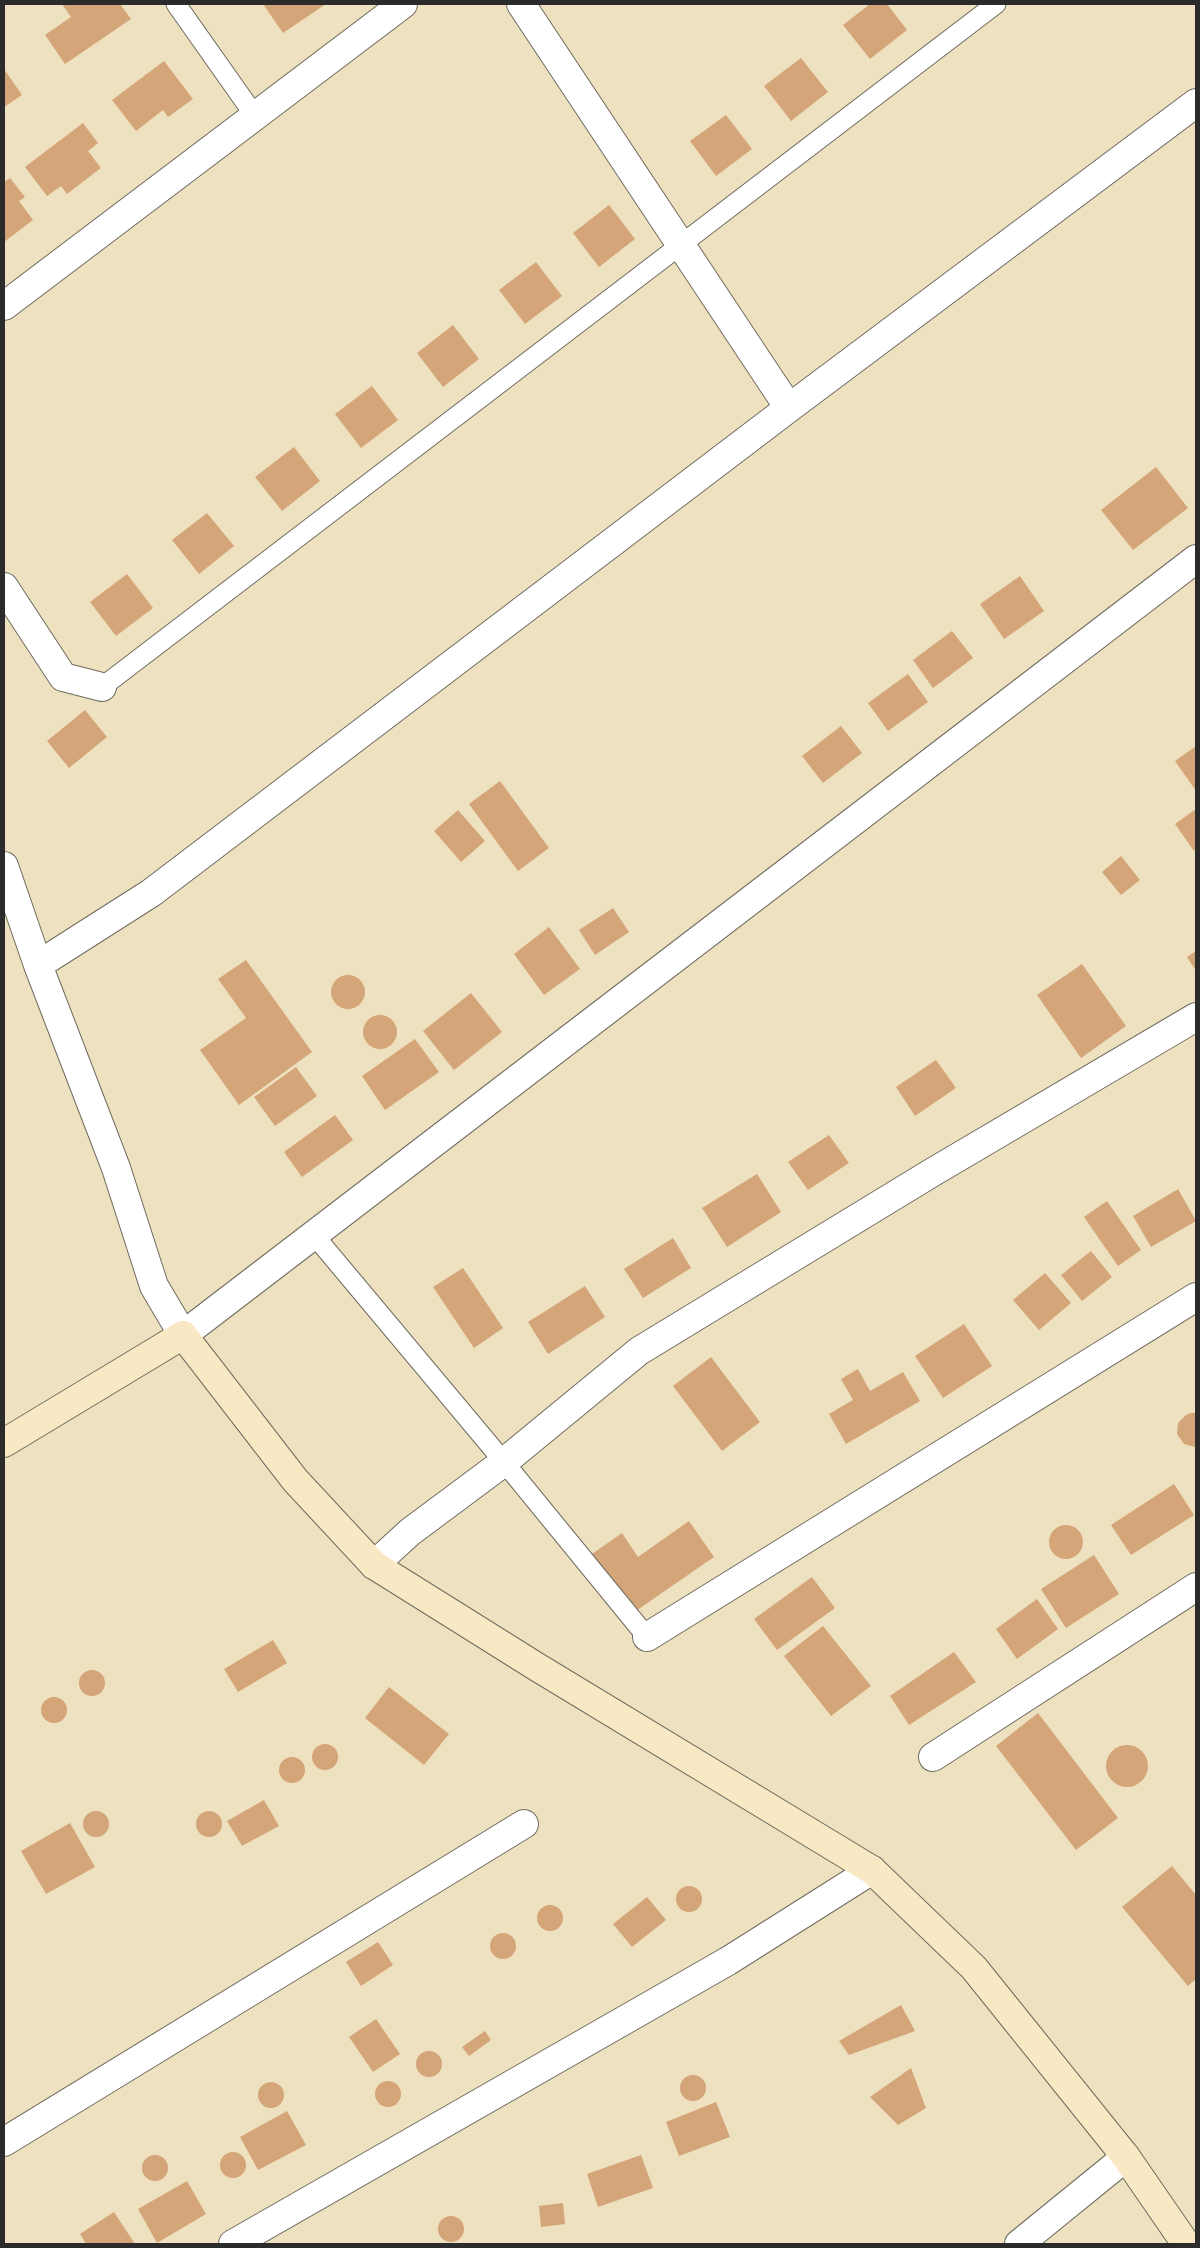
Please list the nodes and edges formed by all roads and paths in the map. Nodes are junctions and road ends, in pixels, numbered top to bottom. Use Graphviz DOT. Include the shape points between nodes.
graph roads {
  1 [pos="176,4"];
  2 [pos="403,4"];
  3 [pos="521,4"];
  4 [pos="996,4"];
  5 [pos="1196,103"];
  6 [pos="255,116"];
  7 [pos="680,246"];
  8 [pos="4,306"];
  9 [pos="789,408"];
  10 [pos="1196,559"];
  11 [pos="4,587"];
  12 [pos="102,687"];
  13 [pos="4,866"];
  14 [pos="38,965"];
  15 [pos="1196,1017"];
  16 [pos="314,1234"];
  17 [pos="1196,1297"];
  18 [pos="183,1335"];
  19 [pos="4,1444"];
  20 [pos="504,1462"];
  21 [pos="374,1565"];
  22 [pos="1196,1587"];
  23 [pos="647,1637"];
  24 [pos="933,1757"];
  25 [pos="524,1824"];
  26 [pos="872,1870"];
  27 [pos="4,2142"];
  28 [pos="1126,2158"];
  29 [pos="233,2244"];
  30 [pos="1019,2244"];
  31 [pos="1186,2244"];
  1 -- 6 [label="lane"];
  2 -- 6 [label="street"];
  3 -- 7 [label="street"];
  4 -- 7 [label="lane"];
  5 -- 9 [label="street"];
  6 -- 8 [label="street"];
  7 -- 9 [label="street"];
  7 -- 12 [label="lane"];
  9 -- 14 [label="street" via="151,893"];
  10 -- 16 [label="street"];
  11 -- 12 [label="street" via="63,677"];
  13 -- 14 [label="street"];
  14 -- 18 [label="street" via="116,1168 154,1286"];
  15 -- 20 [label="street" via="932,1172 639,1351"];
  16 -- 18 [label="street"];
  16 -- 20 [label="lane"];
  17 -- 23 [label="street"];
  18 -- 19 [label="main road"];
  18 -- 21 [label="main road" via="295,1480"];
  20 -- 21 [label="street" via="410,1532"];
  20 -- 23 [label="lane"];
  21 -- 26 [label="main road"];
  22 -- 24 [label="street"];
  25 -- 27 [label="street"];
  26 -- 28 [label="main road" via="974,1968"];
  26 -- 29 [label="street" via="728,1961"];
  28 -- 30 [label="street"];
  28 -- 31 [label="main road"];
}
